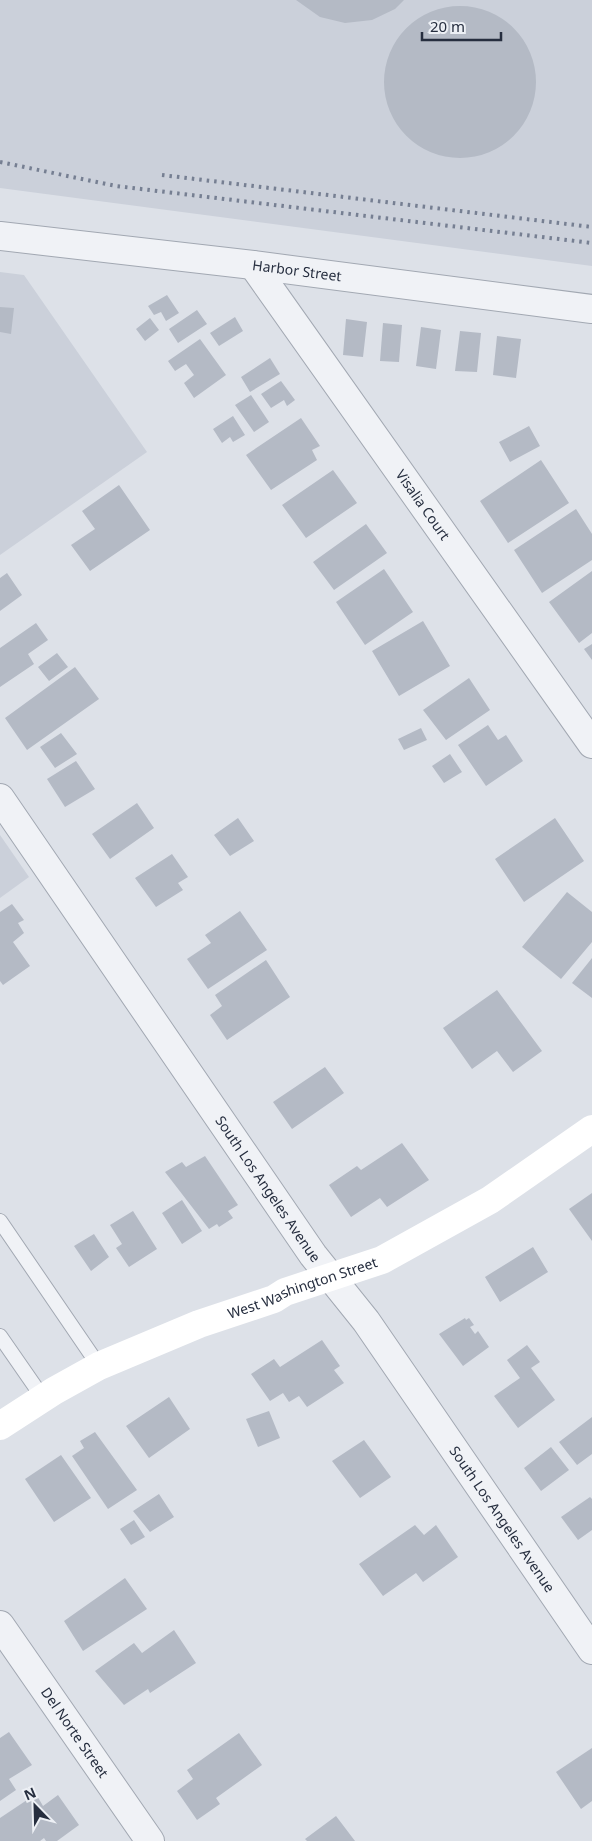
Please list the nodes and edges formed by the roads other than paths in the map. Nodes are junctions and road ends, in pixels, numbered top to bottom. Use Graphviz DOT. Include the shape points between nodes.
graph roads {
  1 [pos="0,236"];
  2 [pos="253,265"];
  3 [pos="592,309"];
  4 [pos="592,744"];
  5 [pos="0,798"];
  6 [pos="592,1128"];
  7 [pos="0,1221"];
  8 [pos="330,1277"];
  9 [pos="0,1336"];
  10 [pos="99,1366"];
  11 [pos="43,1398"];
  12 [pos="0,1426"];
  13 [pos="0,1626"];
  14 [pos="592,1650"];
  15 [pos="150,1841"];
  1 -- 2 [label="street, Harbor Street"];
  2 -- 3 [label="street, Harbor Street"];
  2 -- 4 [label="street, Visalia Court"];
  5 -- 8 [label="street, South Los Angeles Avenue"];
  6 -- 8 [label="street, West Washington Street" via="490,1200 382,1260"];
  7 -- 10 [label="lane"];
  8 -- 10 [label="street, West Washington Street" via="198,1324"];
  8 -- 14 [label="street, South Los Angeles Avenue" via="366,1321"];
  9 -- 11 [label="lane"];
  10 -- 11 [label="street, West Washington Street"];
  11 -- 12 [label="street, West Washington Street"];
  13 -- 15 [label="street, Del Norte Street"];
}
